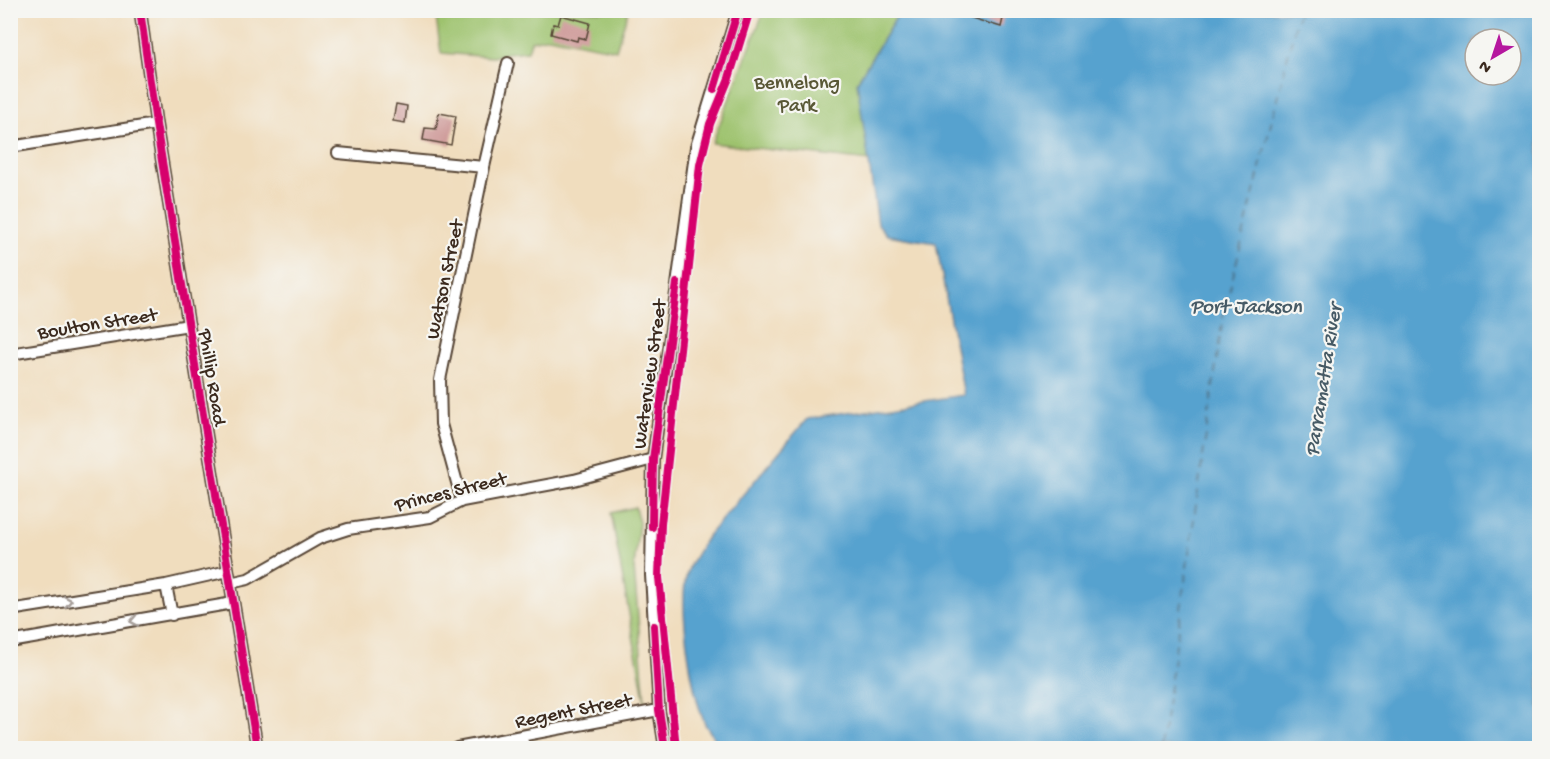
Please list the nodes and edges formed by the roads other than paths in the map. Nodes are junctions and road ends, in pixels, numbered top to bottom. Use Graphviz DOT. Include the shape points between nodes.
graph roads {
  1 [pos="140,10"];
  2 [pos="738,10"];
  3 [pos="507,63"];
  4 [pos="156,124"];
  5 [pos="10,147"];
  6 [pos="338,153"];
  7 [pos="484,167"];
  8 [pos="189,326"];
  9 [pos="10,354"];
  10 [pos="653,459"];
  11 [pos="462,501"];
  12 [pos="228,571"];
  13 [pos="230,583"];
  14 [pos="166,585"];
  15 [pos="233,603"];
  16 [pos="10,610"];
  17 [pos="172,615"];
  18 [pos="10,642"];
  19 [pos="659,710"];
  20 [pos="522,737"];
  21 [pos="257,748"];
  22 [pos="457,748"];
  23 [pos="524,748"];
  24 [pos="665,748"];
  1 -- 4 [label="street, Phillip Road"];
  2 -- 10 [label="street, Waterview Street" via="696,147"];
  3 -- 7 [label="street, Watson Street"];
  4 -- 5 [label="street"];
  4 -- 8 [label="street, Phillip Road"];
  6 -- 7 [label="street"];
  7 -- 11 [label="street, Watson Street" via="440,380 441,424"];
  8 -- 9 [label="street, Boulton Street"];
  8 -- 12 [label="street, Phillip Road"];
  10 -- 11 [label="street, Princes Street" via="574,480"];
  10 -- 19 [label="street, Waterview Street" via="651,575"];
  11 -- 13 [label="street, Princes Street" via="430,517 348,529 320,538 248,579"];
  12 -- 13 [label="street, Phillip Road"];
  12 -- 14 [label="street"];
  13 -- 15 [label="street, Phillip Road"];
  16 -- 14 [label="street, one-way"];
  14 -- 17 [label="street"];
  15 -- 17 [label="street"];
  15 -- 21 [label="street, Phillip Road"];
  17 -- 18 [label="street, one-way"];
  19 -- 20 [label="street, Regent Street"];
  19 -- 24 [label="street, Waterview Street"];
  20 -- 22 [label="street, Regent Street"];
  20 -- 23 [label="street"];
}
